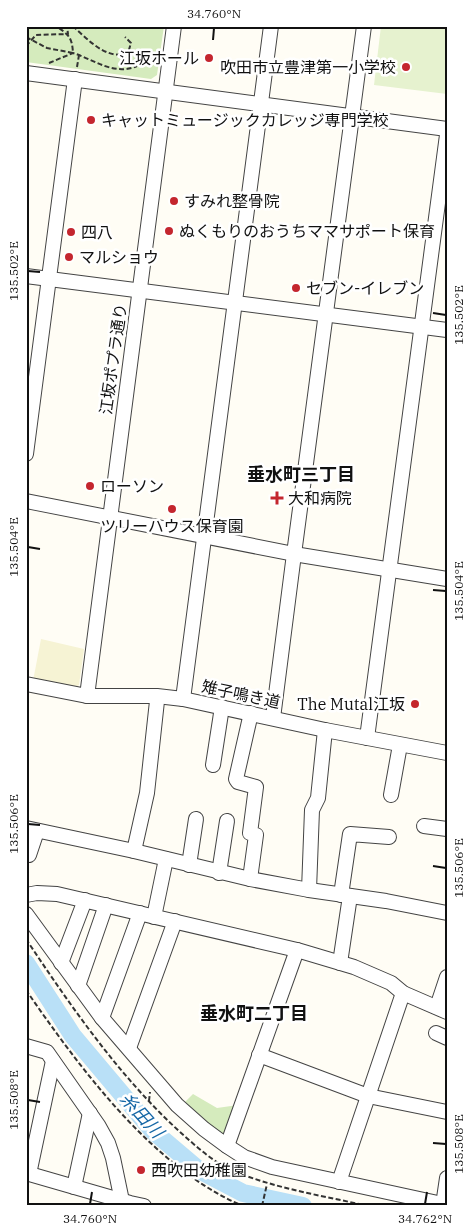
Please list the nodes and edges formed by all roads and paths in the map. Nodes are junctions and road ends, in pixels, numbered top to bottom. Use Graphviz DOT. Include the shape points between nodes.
graph roads {
  1 [pos="56,26"];
  2 [pos="67,26"];
  3 [pos="73,26"];
  4 [pos="174,26"];
  5 [pos="271,26"];
  6 [pos="364,26"];
  7 [pos="68,34"];
  8 [pos="26,37"];
  9 [pos="125,37"];
  10 [pos="31,39"];
  11 [pos="26,46"];
  12 [pos="73,53"];
  13 [pos="79,55"];
  14 [pos="41,63"];
  15 [pos="136,66"];
  16 [pos="26,73"];
  17 [pos="76,76"];
  18 [pos="166,91"];
  19 [pos="260,104"];
  20 [pos="352,117"];
  21 [pos="447,129"];
  22 [pos="447,135"];
  23 [pos="26,276"];
  24 [pos="49,279"];
  25 [pos="140,290"];
  26 [pos="234,302"];
  27 [pos="327,314"];
  28 [pos="421,326"];
  29 [pos="447,330"];
  30 [pos="26,454"];
  31 [pos="26,501"];
  32 [pos="110,518"];
  33 [pos="204,537"];
  34 [pos="294,554"];
  35 [pos="389,570"];
  36 [pos="447,579"];
  37 [pos="26,684"];
  38 [pos="87,696"];
  39 [pos="182,700"];
  40 [pos="156,701"];
  41 [pos="222,708"];
  42 [pos="251,713"];
  43 [pos="273,718"];
  44 [pos="325,730"];
  45 [pos="367,738"];
  46 [pos="400,744"];
  47 [pos="447,753"];
  48 [pos="213,765"];
  49 [pos="391,795"];
  50 [pos="196,819"];
  51 [pos="227,821"];
  52 [pos="424,826"];
  53 [pos="32,829"];
  54 [pos="447,829"];
  55 [pos="389,837"];
  56 [pos="134,851"];
  57 [pos="30,856"];
  58 [pos="166,859"];
  59 [pos="189,865"];
  60 [pos="220,873"];
  61 [pos="250,879"];
  62 [pos="309,890"];
  63 [pos="26,895"];
  64 [pos="345,896"];
  65 [pos="85,900"];
  66 [pos="106,905"];
  67 [pos="140,913"];
  68 [pos="447,913"];
  69 [pos="26,914"];
  70 [pos="154,916"];
  71 [pos="175,921"];
  72 [pos="297,950"];
  73 [pos="61,963"];
  74 [pos="340,963"];
  75 [pos="447,977"];
  76 [pos="78,986"];
  77 [pos="26,990"];
  78 [pos="403,993"];
  79 [pos="442,1009"];
  80 [pos="102,1018"];
  81 [pos="26,1046"];
  82 [pos="129,1048"];
  83 [pos="259,1055"];
  84 [pos="53,1061"];
  85 [pos="368,1096"];
  86 [pos="447,1112"];
  87 [pos="90,1113"];
  88 [pos="227,1146"];
  89 [pos="28,1174"];
  90 [pos="447,1178"];
  91 [pos="339,1182"];
  92 [pos="268,1183"];
  93 [pos="74,1187"];
  94 [pos="122,1201"];
  95 [pos="445,1205"];
  96 [pos="144,1206"];
  97 [pos="243,1206"];
  98 [pos="262,1206"];
  1 -- 7 [label="path"];
  2 -- 7 [label="path"];
  3 -- 9 [label="path" via="99,48 113,54 128,53 131,43"];
  4 -- 18 [label="street, 江坂ポプラ通り"];
  5 -- 19 [label="street"];
  6 -- 20 [label="street"];
  7 -- 10 [label="path" via="36,35"];
  7 -- 12 [label="path"];
  8 -- 10 [label="path"];
  10 -- 11 [label="path"];
  10 -- 12 [label="path" via="47,48"];
  12 -- 13 [label="path"];
  12 -- 14 [label="path" via="56,62"];
  13 -- 15 [label="path" via="114,69 127,70"];
  13 -- 17 [label="path"];
  16 -- 17 [label="street"];
  17 -- 18 [label="street"];
  17 -- 24 [label="street"];
  18 -- 19 [label="street"];
  18 -- 25 [label="street, 江坂ポプラ通り"];
  19 -- 20 [label="street"];
  19 -- 26 [label="street"];
  20 -- 21 [label="street"];
  20 -- 27 [label="street"];
  22 -- 28 [label="street"];
  23 -- 24 [label="street"];
  24 -- 25 [label="street"];
  24 -- 30 [label="street"];
  25 -- 26 [label="street"];
  25 -- 32 [label="street, 江坂ポプラ通り"];
  26 -- 27 [label="street"];
  26 -- 33 [label="street"];
  27 -- 28 [label="street"];
  27 -- 34 [label="street"];
  28 -- 29 [label="street"];
  28 -- 35 [label="street"];
  31 -- 32 [label="street"];
  32 -- 33 [label="street"];
  32 -- 38 [label="street, 江坂ポプラ通り"];
  33 -- 34 [label="street"];
  33 -- 39 [label="street"];
  34 -- 35 [label="street"];
  34 -- 43 [label="street"];
  35 -- 36 [label="street"];
  35 -- 45 [label="street"];
  37 -- 38 [label="street, 雉子鳴き道"];
  38 -- 39 [label="street, 雉子鳴き道" via="157,696"];
  39 -- 41 [label="street, 雉子鳴き道"];
  40 -- 56 [label="street" via="147,794"];
  41 -- 42 [label="street, 雉子鳴き道"];
  41 -- 48 [label="street"];
  42 -- 43 [label="street, 雉子鳴き道"];
  42 -- 61 [label="street" via="236,779 256,787 250,834 256,835"];
  43 -- 44 [label="street, 雉子鳴き道"];
  44 -- 45 [label="street, 雉子鳴き道"];
  44 -- 62 [label="street" via="318,798 312,810"];
  45 -- 46 [label="street, 雉子鳴き道"];
  46 -- 47 [label="street, 雉子鳴き道"];
  46 -- 49 [label="street"];
  50 -- 59 [label="street"];
  51 -- 60 [label="street"];
  52 -- 54 [label="street"];
  53 -- 56 [label="street"];
  53 -- 57 [label="street"];
  55 -- 64 [label="street" via="350,834"];
  56 -- 58 [label="street"];
  58 -- 59 [label="street"];
  58 -- 70 [label="street"];
  59 -- 60 [label="street"];
  60 -- 61 [label="street"];
  61 -- 62 [label="street"];
  62 -- 64 [label="street"];
  63 -- 65 [label="street" via="57,894"];
  64 -- 68 [label="street"];
  64 -- 74 [label="street"];
  65 -- 66 [label="street"];
  65 -- 73 [label="street"];
  66 -- 67 [label="street"];
  66 -- 76 [label="street"];
  67 -- 70 [label="street"];
  67 -- 80 [label="street"];
  69 -- 73 [label="street"];
  70 -- 71 [label="street"];
  71 -- 72 [label="street"];
  71 -- 82 [label="street"];
  72 -- 74 [label="street"];
  72 -- 83 [label="street"];
  73 -- 76 [label="street"];
  74 -- 78 [label="street" via="391,983"];
  75 -- 79 [label="street"];
  76 -- 80 [label="street"];
  77 -- 97 [label="path" via="83,1070 138,1129 172,1162 205,1186"];
  78 -- 79 [label="street"];
  78 -- 85 [label="street"];
  80 -- 82 [label="street"];
  81 -- 84 [label="street" via="44,1050"];
  82 -- 88 [label="street" via="178,1105"];
  83 -- 85 [label="street"];
  83 -- 88 [label="street"];
  84 -- 87 [label="street"];
  84 -- 89 [label="street"];
  85 -- 86 [label="street"];
  85 -- 91 [label="street"];
  87 -- 93 [label="street"];
  87 -- 94 [label="street" via="108,1143"];
  88 -- 91 [label="street" via="244,1157 272,1167"];
  89 -- 93 [label="street"];
  90 -- 95 [label="street"];
  91 -- 95 [label="street"];
  92 -- 98 [label="path"];
  93 -- 94 [label="street"];
  94 -- 96 [label="street"];
}
